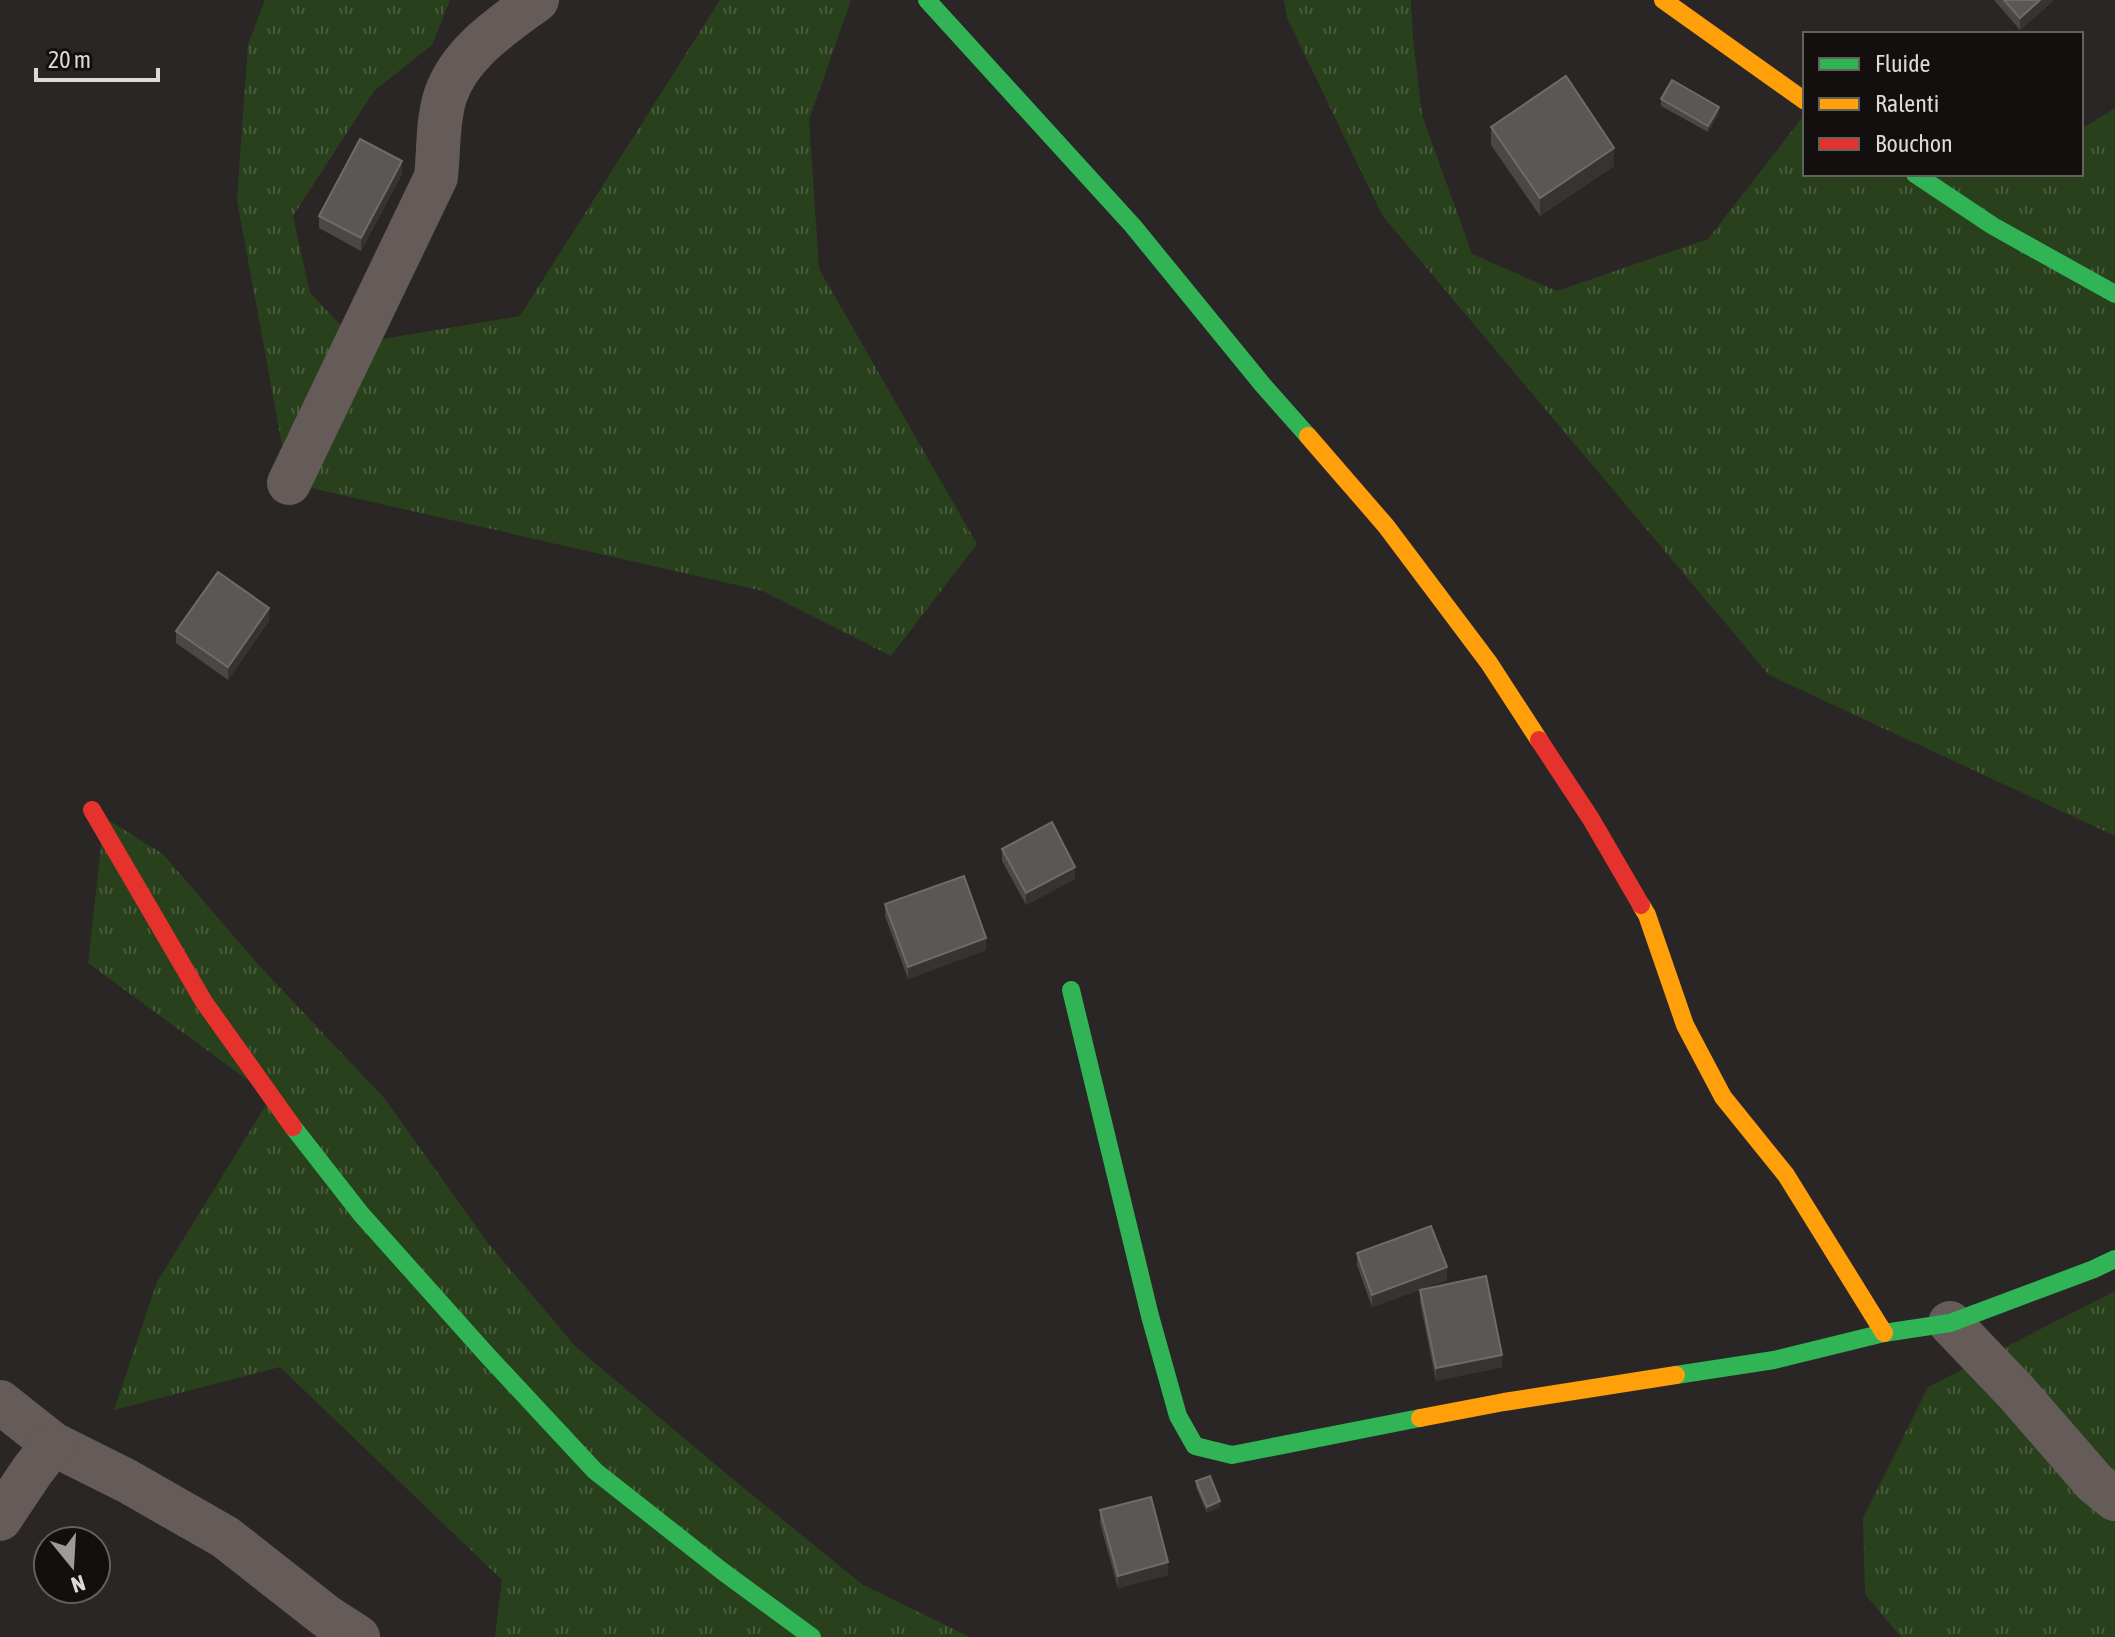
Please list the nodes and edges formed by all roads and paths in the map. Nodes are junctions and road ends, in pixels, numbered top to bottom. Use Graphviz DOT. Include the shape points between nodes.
graph roads {
  1 [pos="537,0"];
  2 [pos="927,0"];
  3 [pos="1663,0"];
  4 [pos="1803,100"];
  5 [pos="1918,176"];
  6 [pos="2115,294"];
  7 [pos="289,483"];
  8 [pos="92,810"];
  9 [pos="1071,990"];
  10 [pos="2115,1259"];
  11 [pos="1950,1323"];
  12 [pos="1884,1333"];
  13 [pos="0,1402"];
  14 [pos="53,1444"];
  15 [pos="2115,1499"];
  16 [pos="0,1519"];
  17 [pos="358,1637"];
  18 [pos="812,1637"];
  1 -- 7 [label="street" via="471,53 454,77 439,131 436,177"];
  2 -- 12 [label="street" via="1133,226 1386,526 1489,663 1647,915 1685,1025 1723,1097 1786,1175"];
  3 -- 4 [label="street"];
  5 -- 6 [label="street" via="1993,226"];
  8 -- 18 [label="street" via="204,1002 361,1214 595,1471"];
  9 -- 12 [label="street" via="1150,1316 1178,1416 1195,1446 1232,1455 1504,1402 1774,1360"];
  10 -- 11 [label="street"];
  11 -- 12 [label="street"];
  11 -- 15 [label="street"];
  13 -- 14 [label="street"];
  14 -- 16 [label="street"];
  14 -- 17 [label="street" via="225,1537"];
}
